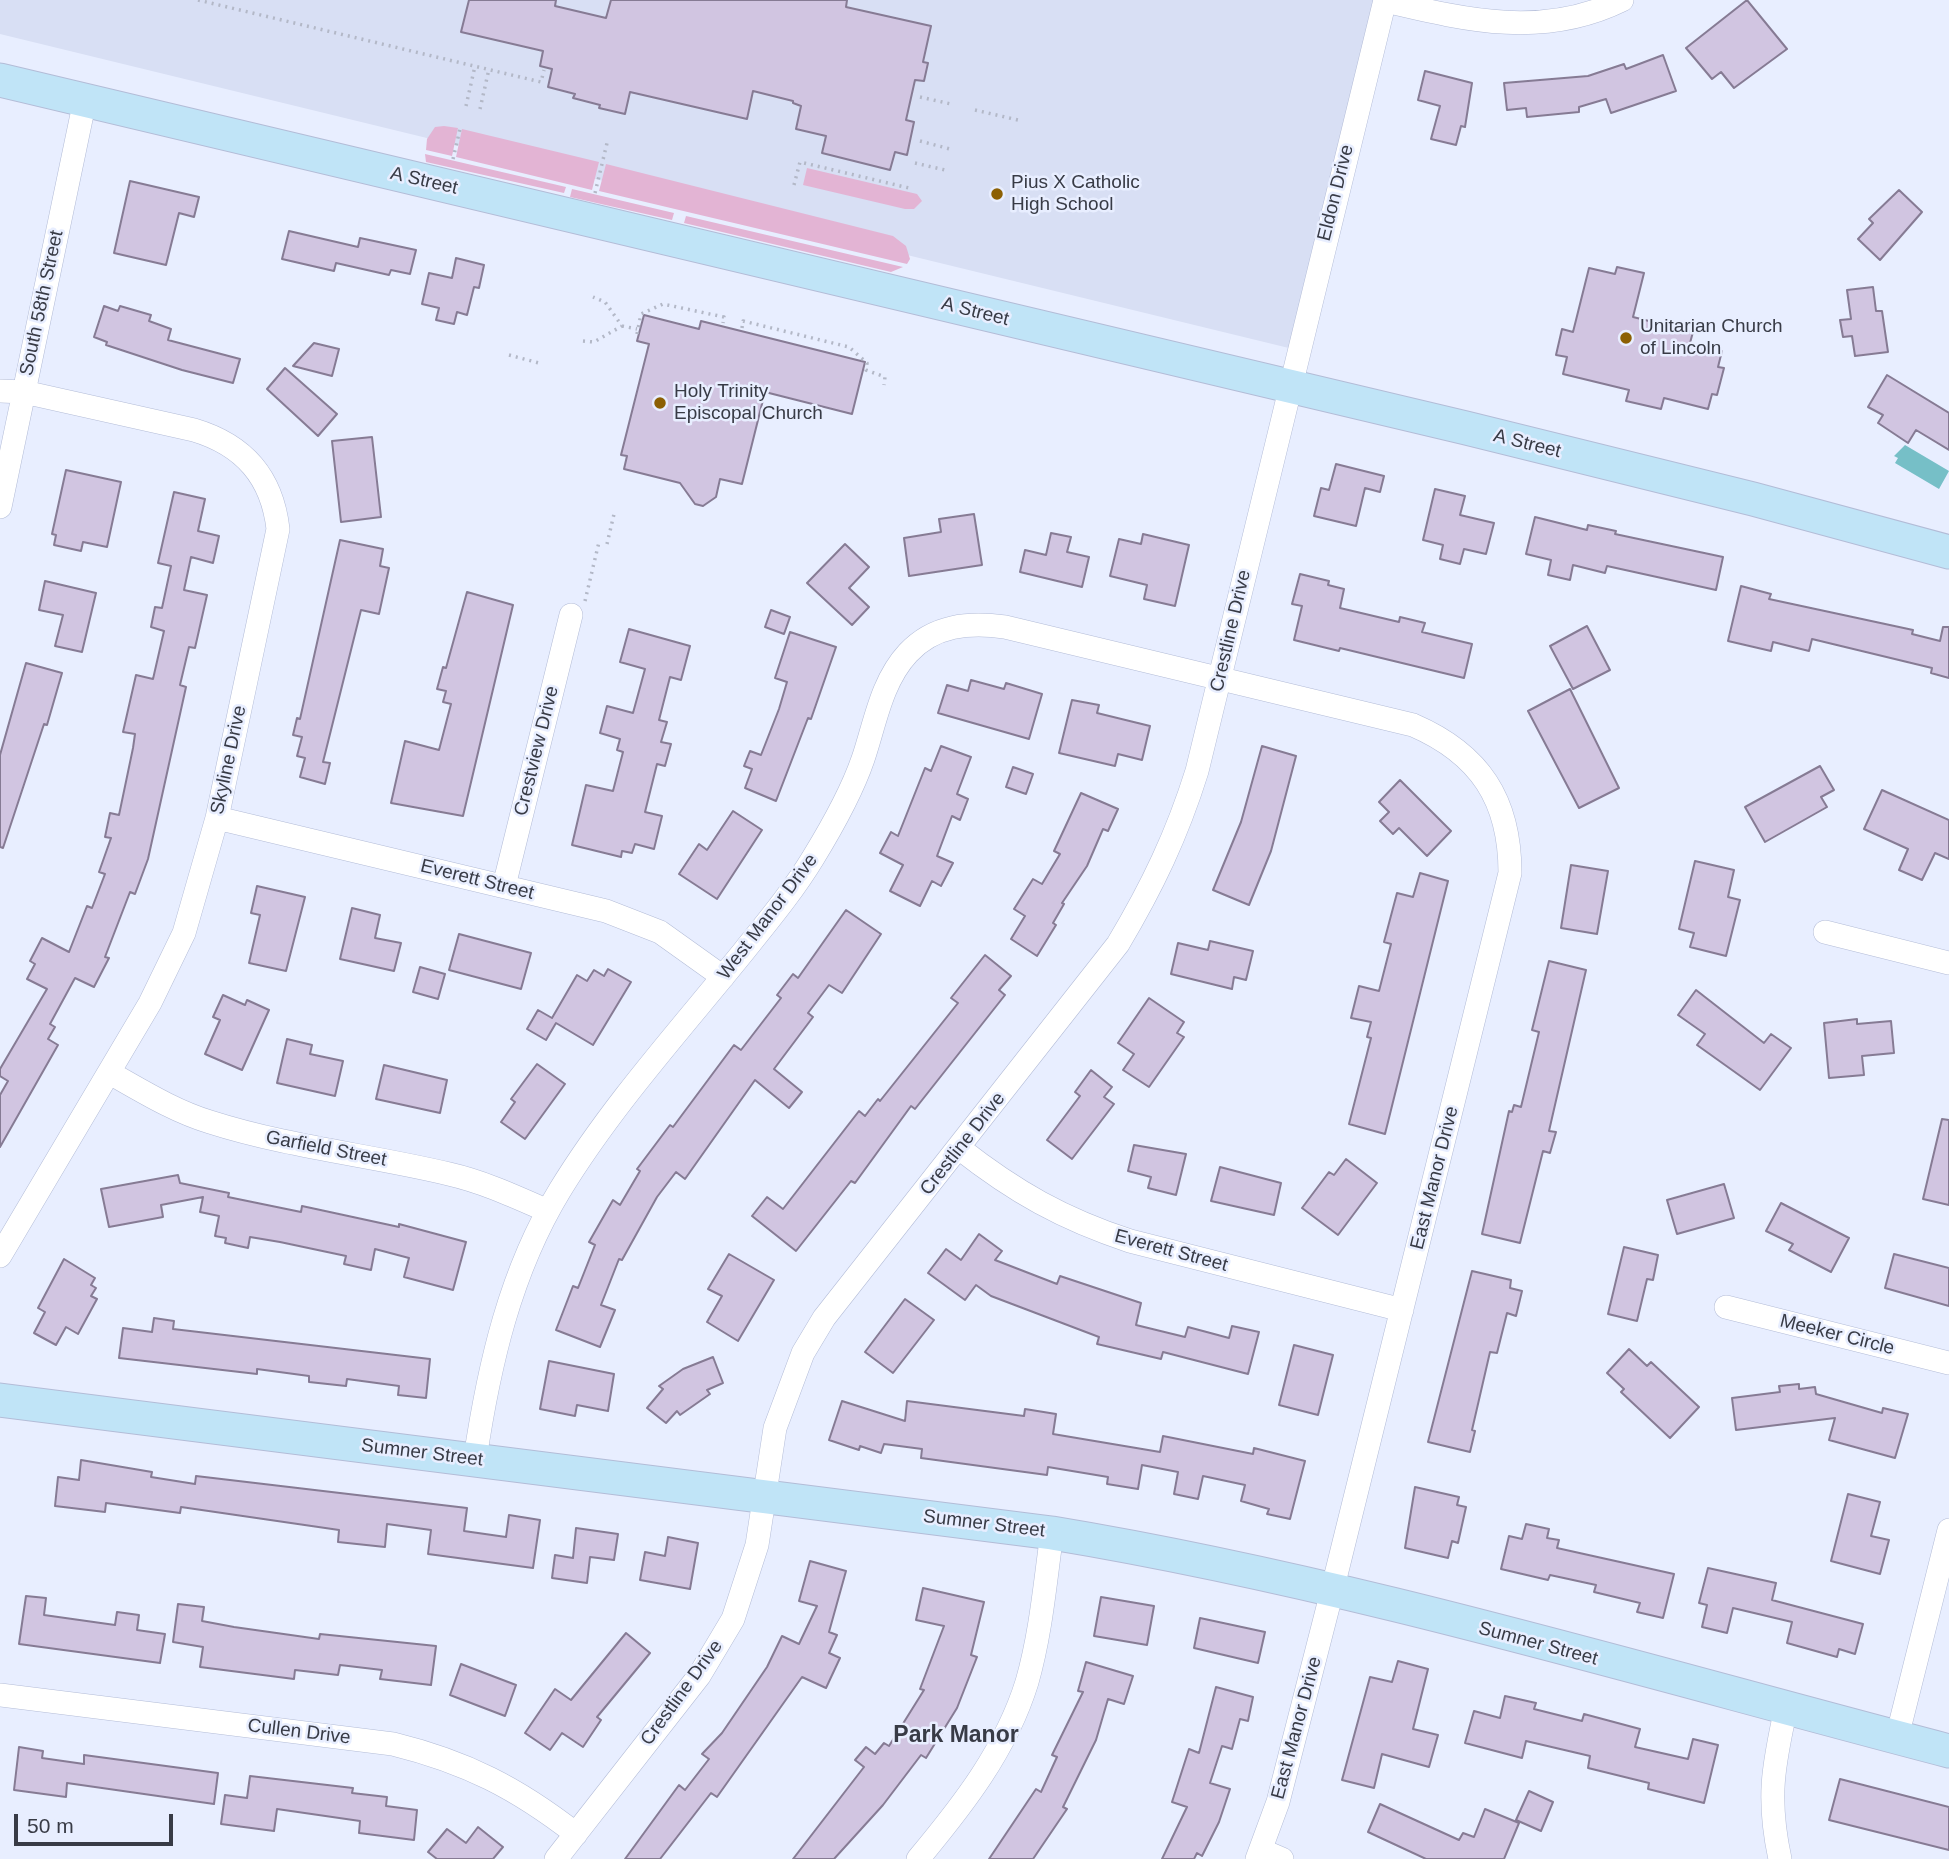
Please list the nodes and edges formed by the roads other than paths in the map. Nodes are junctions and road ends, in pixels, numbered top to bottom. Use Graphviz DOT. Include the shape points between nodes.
graph roads {
  1 [pos="1622,0"];
  2 [pos="1385,1"];
  3 [pos="0,80"];
  4 [pos="85,100"];
  5 [pos="1289,387"];
  6 [pos="0,391"];
  7 [pos="24,392"];
  8 [pos="0,507"];
  9 [pos="1949,552"];
  10 [pos="578,609"];
  11 [pos="1220,678"];
  12 [pos="217,818"];
  13 [pos="504,886"];
  14 [pos="1825,932"];
  15 [pos="1949,963"];
  16 [pos="723,976"];
  17 [pos="110,1073"];
  18 [pos="959,1149"];
  19 [pos="548,1211"];
  20 [pos="0,1256"];
  21 [pos="1726,1307"];
  22 [pos="1402,1310"];
  23 [pos="1949,1363"];
  24 [pos="0,1400"];
  25 [pos="475,1460"];
  26 [pos="764,1496"];
  27 [pos="1949,1530"];
  28 [pos="1052,1533"];
  29 [pos="1332,1590"];
  30 [pos="0,1695"];
  31 [pos="1786,1709"];
  32 [pos="1897,1737"];
  33 [pos="1949,1751"];
  34 [pos="576,1833"];
  35 [pos="1267,1856"];
  36 [pos="556,1859"];
  37 [pos="918,1859"];
  38 [pos="1780,1859"];
  1 -- 2 [label="street" via="1557,22 1511,25 1459,19"];
  2 -- 5 [label="street, Eldon Drive"];
  3 -- 4 [label="main road, A Street"];
  4 -- 5 [label="main road, A Street"];
  4 -- 7 [label="street, South 58th Street"];
  5 -- 9 [label="main road, A Street" via="1753,499"];
  5 -- 11 [label="street, Crestline Drive"];
  6 -- 7 [label="street, Skyline Drive"];
  7 -- 8 [label="street, South 58th Street"];
  7 -- 12 [label="street, Skyline Drive" via="209,434 248,458 270,491 278,529 275,548"];
  10 -- 13 [label="street, Crestview Drive"];
  11 -- 16 [label="street, West Manor Drive" via="983,624 942,630 924,639 892,676 863,760 826,837 781,905"];
  11 -- 18 [label="street, Crestline Drive" via="1178,831 1153,886 1097,974"];
  11 -- 22 [label="street, East Manor Drive" via="1413,725 1437,735 1477,769 1503,815 1510,847 1507,892"];
  12 -- 13 [label="street, Everett Street"];
  12 -- 17 [label="street, Skyline Drive" via="184,933"];
  13 -- 16 [label="street, Everett Street" via="643,924"];
  14 -- 15 [label="street"];
  16 -- 19 [label="street, West Manor Drive" via="593,1140"];
  17 -- 19 [label="street, Garfield Street" via="158,1101 207,1121 451,1174"];
  17 -- 20 [label="street, Skyline Drive"];
  18 -- 22 [label="street, Everett Street" via="1045,1208 1087,1227"];
  18 -- 26 [label="street, Crestline Drive" via="824,1318 803,1353 775,1428"];
  19 -- 25 [label="street, West Manor Drive" via="501,1324"];
  21 -- 23 [label="street, Meeker Circle"];
  22 -- 29 [label="street, East Manor Drive"];
  24 -- 25 [label="main road, Sumner Street"];
  25 -- 26 [label="main road, Sumner Street"];
  26 -- 28 [label="main road, Sumner Street"];
  26 -- 34 [label="street, Crestline Drive" via="747,1583 714,1654"];
  27 -- 32 [label="street"];
  28 -- 29 [label="main road, Sumner Street" via="1157,1550"];
  28 -- 37 [label="street" via="1038,1637 1010,1727 967,1798"];
  29 -- 31 [label="main road, Sumner Street"];
  29 -- 35 [label="street, East Manor Drive"];
  30 -- 34 [label="street, Cullen Drive" via="393,1744 481,1772 516,1790"];
  31 -- 32 [label="main road, Sumner Street"];
  31 -- 38 [label="street" via="1770,1802"];
  32 -- 33 [label="main road, Sumner Street"];
  34 -- 36 [label="street, Crestline Drive"];
}
